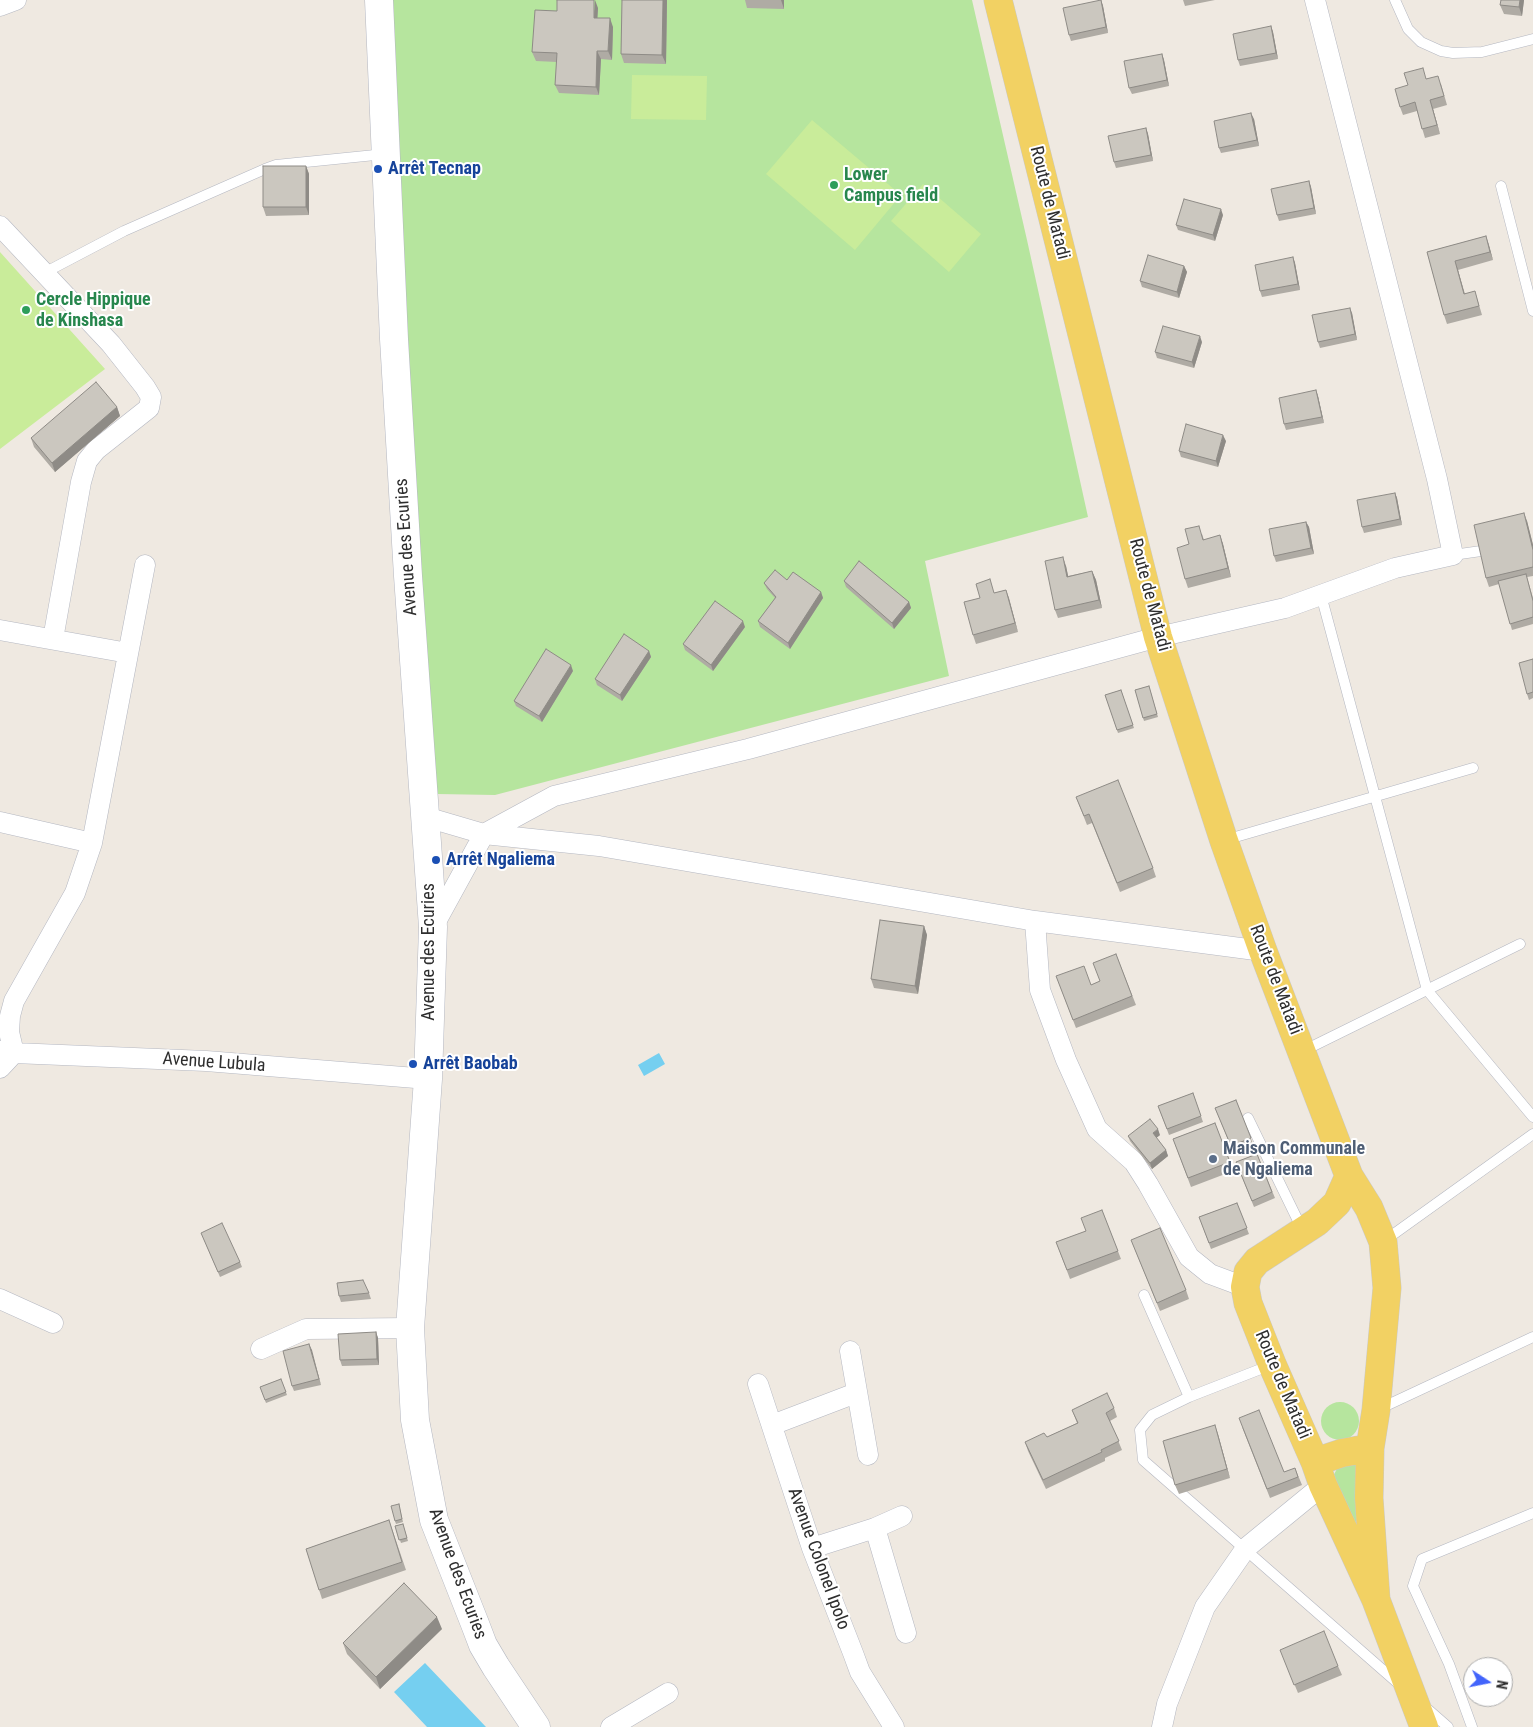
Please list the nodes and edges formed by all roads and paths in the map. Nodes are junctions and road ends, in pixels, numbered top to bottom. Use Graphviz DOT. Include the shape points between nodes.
graph roads {
  1 [pos="16,0"];
  2 [pos="379,0"];
  3 [pos="998,0"];
  4 [pos="1315,0"];
  5 [pos="1395,0"];
  6 [pos="0,6"];
  7 [pos="1533,40"];
  8 [pos="386,154"];
  9 [pos="1501,186"];
  10 [pos="0,226"];
  11 [pos="44,273"];
  12 [pos="1533,312"];
  13 [pos="1481,551"];
  14 [pos="1454,555"];
  15 [pos="145,565"];
  16 [pos="1321,595"];
  17 [pos="0,630"];
  18 [pos="1158,637"];
  19 [pos="52,639"];
  20 [pos="128,653"];
  21 [pos="1473,768"];
  22 [pos="1374,797"];
  23 [pos="426,817"];
  24 [pos="0,822"];
  25 [pos="484,834"];
  26 [pos="1224,841"];
  27 [pos="92,843"];
  28 [pos="1035,921"];
  29 [pos="433,927"];
  30 [pos="1520,944"];
  31 [pos="1263,951"];
  32 [pos="1427,990"];
  33 [pos="1302,1051"];
  34 [pos="7,1052"];
  35 [pos="0,1068"];
  36 [pos="428,1079"];
  37 [pos="1533,1117"];
  38 [pos="1248,1118"];
  39 [pos="1533,1134"];
  40 [pos="1349,1176"];
  41 [pos="1303,1231"];
  42 [pos="1383,1242"];
  43 [pos="1244,1287"];
  44 [pos="1144,1295"];
  45 [pos="0,1299"];
  46 [pos="53,1323"];
  47 [pos="410,1328"];
  48 [pos="1533,1337"];
  49 [pos="261,1349"];
  50 [pos="850,1350"];
  51 [pos="1272,1364"];
  52 [pos="758,1384"];
  53 [pos="856,1393"];
  54 [pos="1189,1397"];
  55 [pos="1376,1410"];
  56 [pos="772,1425"];
  57 [pos="1370,1448"];
  58 [pos="868,1455"];
  59 [pos="1319,1474"];
  60 [pos="1533,1512"];
  61 [pos="902,1516"];
  62 [pos="875,1528"];
  63 [pos="812,1548"];
  64 [pos="1376,1600"];
  65 [pos="906,1633"];
  66 [pos="668,1692"];
  67 [pos="536,1727"];
  68 [pos="611,1727"];
  69 [pos="894,1727"];
  70 [pos="1162,1727"];
  71 [pos="1424,1727"];
  72 [pos="1448,1727"];
  73 [pos="1472,1727"];
  1 -- 6 [label="street"];
  2 -- 8 [label="street, Avenue des Ecuries"];
  3 -- 18 [label="main road, Route de Matadi"];
  4 -- 14 [label="street"];
  5 -- 7 [label="lane" via="1408,29 1421,42 1441,51 1482,52"];
  8 -- 11 [label="lane" via="265,169 124,231"];
  8 -- 23 [label="street, Avenue des Ecuries" via="406,547"];
  9 -- 12 [label="lane"];
  10 -- 11 [label="street"];
  11 -- 19 [label="street" via="111,344 151,397 149,408 96,450 87,461"];
  13 -- 14 [label="lane"];
  14 -- 16 [label="street" via="1395,568"];
  15 -- 20 [label="street"];
  16 -- 18 [label="street" via="1285,608"];
  16 -- 22 [label="lane"];
  17 -- 19 [label="street"];
  18 -- 25 [label="street" via="748,749 554,796"];
  18 -- 26 [label="main road, Route de Matadi"];
  19 -- 20 [label="street"];
  20 -- 27 [label="street"];
  21 -- 22 [label="lane"];
  22 -- 26 [label="lane"];
  22 -- 32 [label="lane"];
  23 -- 25 [label="street"];
  23 -- 29 [label="street, Avenue des Ecuries"];
  24 -- 27 [label="street"];
  25 -- 28 [label="street" via="599,846"];
  25 -- 29 [label="street"];
  26 -- 31 [label="main road, Route de Matadi"];
  27 -- 34 [label="street" via="75,893 14,1001"];
  28 -- 31 [label="street"];
  28 -- 43 [label="street" via="1040,990 1066,1060 1097,1129 1134,1162 1189,1257 1210,1274"];
  29 -- 36 [label="street, Avenue des Ecuries"];
  30 -- 32 [label="lane"];
  31 -- 33 [label="main road, Route de Matadi"];
  32 -- 33 [label="lane"];
  32 -- 37 [label="lane"];
  33 -- 40 [label="main road, Route de Matadi"];
  34 -- 35 [label="street"];
  34 -- 36 [label="street, Avenue Lubula" via="206,1061"];
  36 -- 47 [label="street, Avenue des Ecuries"];
  38 -- 41 [label="lane"];
  39 -- 42 [label="lane"];
  40 -- 41 [label="main road" via="1337,1202"];
  40 -- 42 [label="main road, Route de Matadi" via="1369,1208"];
  41 -- 43 [label="main road" via="1257,1260 1248,1272"];
  42 -- 55 [label="main road, Route de Matadi" via="1387,1288"];
  43 -- 51 [label="main road, Route de Matadi"];
  44 -- 54 [label="lane"];
  45 -- 46 [label="street"];
  47 -- 49 [label="street" via="306,1329"];
  47 -- 67 [label="street, Avenue des Ecuries" via="415,1420 434,1520 483,1645"];
  48 -- 55 [label="lane"];
  50 -- 53 [label="street"];
  51 -- 54 [label="lane"];
  51 -- 59 [label="main road, Route de Matadi"];
  52 -- 56 [label="street, Avenue Colonel Ipolo"];
  53 -- 56 [label="street"];
  53 -- 58 [label="street"];
  54 -- 72 [label="lane" via="1152,1414 1140,1430 1143,1460"];
  55 -- 57 [label="main road, Route de Matadi"];
  56 -- 63 [label="street, Avenue Colonel Ipolo"];
  57 -- 59 [label="main road" via="1342,1454"];
  57 -- 64 [label="main road, Route de Matadi" via="1369,1498"];
  59 -- 64 [label="main road, Route de Matadi"];
  59 -- 70 [label="street" via="1246,1548 1205,1607 1167,1704"];
  60 -- 73 [label="lane" via="1422,1559 1413,1586 1449,1664"];
  61 -- 62 [label="street"];
  62 -- 63 [label="street"];
  62 -- 65 [label="street"];
  63 -- 69 [label="street, Avenue Colonel Ipolo" via="860,1672"];
  64 -- 71 [label="main road, Route de Matadi"];
  66 -- 68 [label="street"];
}
